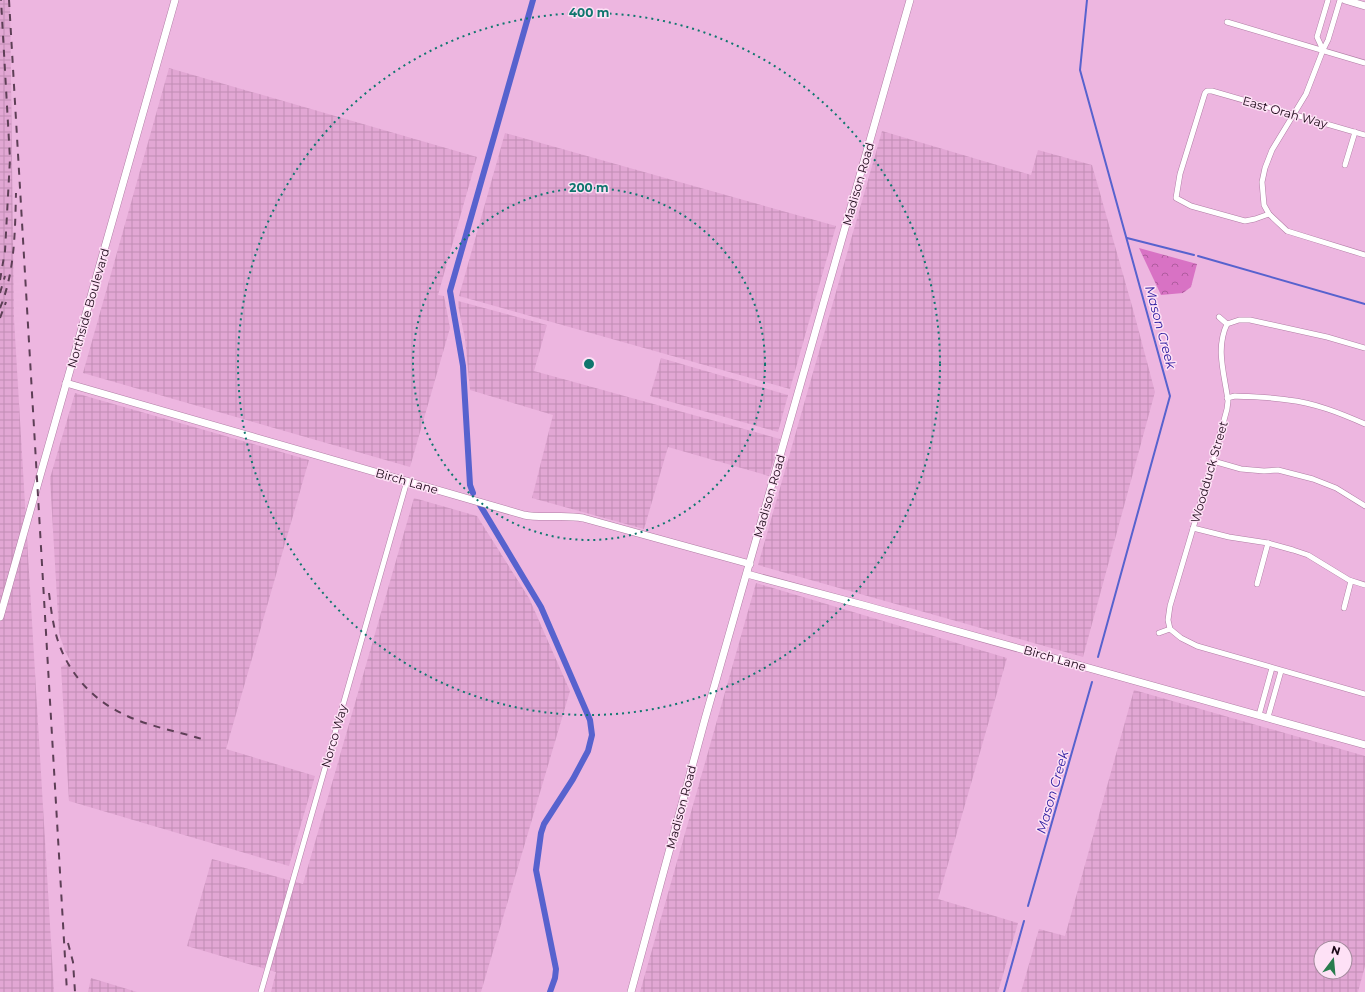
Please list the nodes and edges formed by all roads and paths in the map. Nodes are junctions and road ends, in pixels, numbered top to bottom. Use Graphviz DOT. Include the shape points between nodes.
graph roads {
  1 [pos="175,0"];
  2 [pos="910,0"];
  3 [pos="1328,0"];
  4 [pos="1340,0"];
  5 [pos="1346,0"];
  6 [pos="1365,6"];
  7 [pos="1227,22"];
  8 [pos="1323,50"];
  9 [pos="1365,63"];
  10 [pos="1294,115"];
  11 [pos="1356,132"];
  12 [pos="1365,135"];
  13 [pos="1345,165"];
  14 [pos="1269,214"];
  15 [pos="1365,255"];
  16 [pos="1218,317"];
  17 [pos="1227,324"];
  18 [pos="1365,348"];
  19 [pos="66,383"];
  20 [pos="1227,398"];
  21 [pos="1365,424"];
  22 [pos="1213,461"];
  23 [pos="407,481"];
  24 [pos="1365,506"];
  25 [pos="1193,528"];
  26 [pos="1268,543"];
  27 [pos="750,564"];
  28 [pos="747,574"];
  29 [pos="1351,581"];
  30 [pos="1257,584"];
  31 [pos="1365,585"];
  32 [pos="1344,608"];
  33 [pos="0,616"];
  34 [pos="1170,629"];
  35 [pos="1159,633"];
  36 [pos="1272,668"];
  37 [pos="1281,671"];
  38 [pos="1365,694"];
  39 [pos="1259,715"];
  40 [pos="1268,717"];
  41 [pos="1364,745"];
  42 [pos="261,992"];
  43 [pos="631,992"];
  1 -- 19 [label="street, Northside Boulevard"];
  2 -- 27 [label="street, Madison Road"];
  3 -- 8 [label="street" via="1317,36"];
  4 -- 8 [label="street"];
  5 -- 6 [label="street"];
  7 -- 8 [label="street"];
  8 -- 9 [label="street"];
  8 -- 10 [label="street" via="1306,94"];
  10 -- 11 [label="street, East Orah Way"];
  10 -- 14 [label="street" via="1272,150 1265,168 1262,193"];
  10 -- 14 [label="street, East Orah Way" via="1212,91 1205,92 1180,174 1176,198 1191,206 1245,221"];
  11 -- 12 [label="street, East Orah Way"];
  11 -- 13 [label="street"];
  14 -- 15 [label="street" via="1287,231"];
  16 -- 17 [label="street"];
  17 -- 18 [label="street" via="1250,320"];
  17 -- 20 [label="street, Woodduck Street" via="1222,334 1220,350"];
  19 -- 23 [label="street, Birch Lane"];
  19 -- 33 [label="street, Northside Boulevard"];
  20 -- 21 [label="street" via="1235,396 1288,400 1319,406"];
  20 -- 22 [label="street, Woodduck Street"];
  22 -- 24 [label="street" via="1241,469 1278,470 1313,479 1336,488"];
  22 -- 25 [label="street, Woodduck Street"];
  23 -- 27 [label="street, Birch Lane" via="533,516 583,518"];
  23 -- 42 [label="street, Norco Way"];
  25 -- 26 [label="street"];
  25 -- 34 [label="street, Woodduck Street" via="1170,606"];
  26 -- 29 [label="street" via="1308,555"];
  26 -- 30 [label="street"];
  27 -- 28 [label="street, Madison Road"];
  28 -- 39 [label="street, Birch Lane"];
  28 -- 43 [label="street, Madison Road"];
  29 -- 31 [label="street"];
  29 -- 32 [label="street"];
  34 -- 35 [label="street"];
  34 -- 36 [label="street" via="1197,646"];
  36 -- 37 [label="street"];
  36 -- 39 [label="street"];
  37 -- 38 [label="street"];
  37 -- 40 [label="street"];
  39 -- 40 [label="street, Birch Lane"];
  40 -- 41 [label="street, Birch Lane"];
}
